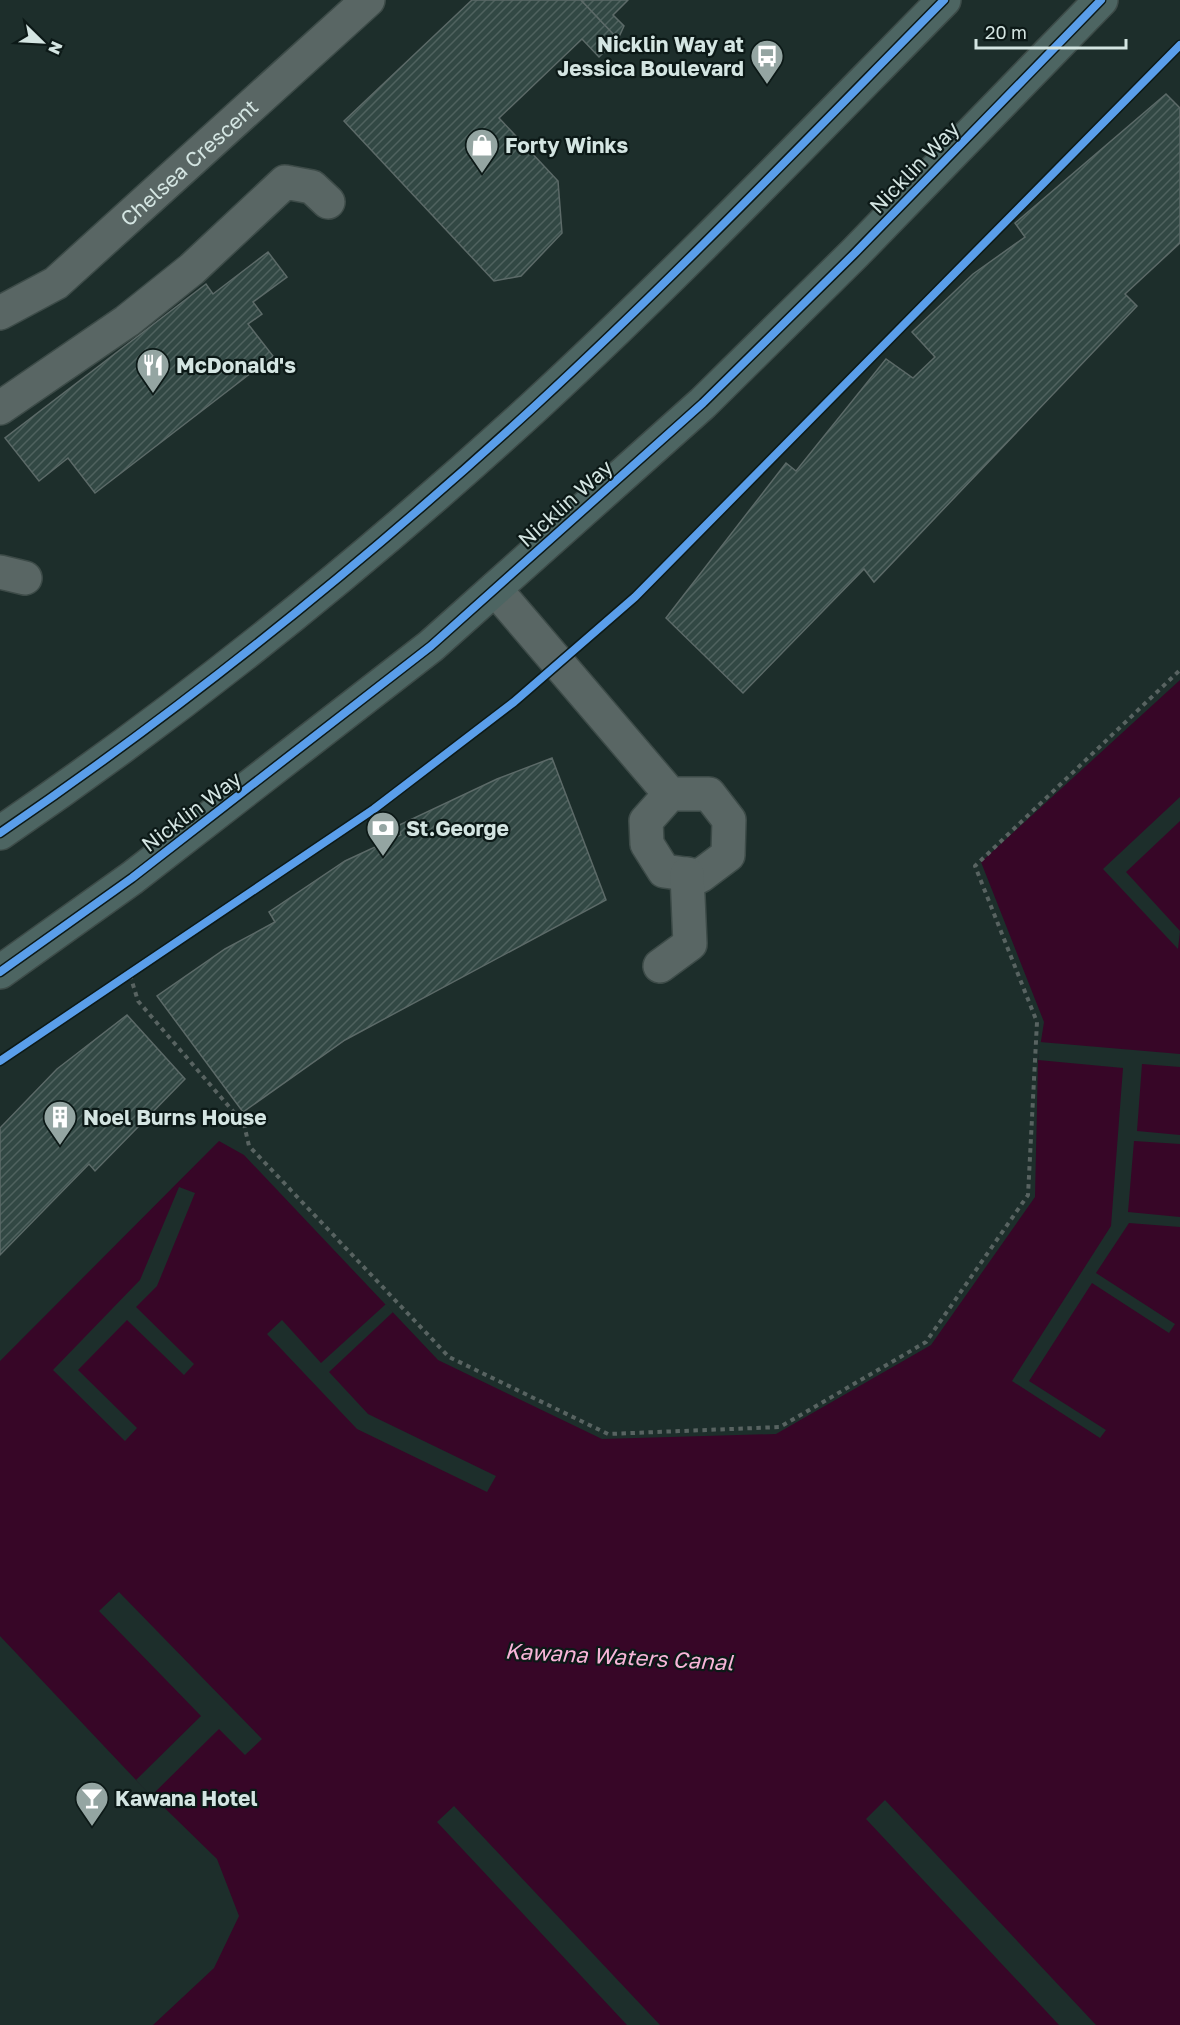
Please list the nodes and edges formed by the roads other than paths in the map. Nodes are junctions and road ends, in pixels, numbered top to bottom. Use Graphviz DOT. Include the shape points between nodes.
graph roads {
  1 [pos="368,0"];
  2 [pos="944,0"];
  3 [pos="1101,0"];
  4 [pos="328,202"];
  5 [pos="0,313"];
  6 [pos="0,408"];
  7 [pos="495,589"];
  8 [pos="670,794"];
  9 [pos="0,833"];
  10 [pos="687,874"];
  11 [pos="660,966"];
  12 [pos="0,972"];
  1 -- 5 [label="street, Chelsea Crescent" via="56,283"];
  2 -- 9 [label="highway" via="678,270 534,407 376,546 242,655"];
  3 -- 7 [label="highway, Nicklin Way" via="703,403"];
  4 -- 6 [label="street" via="312,187 285,182 192,269 127,321"];
  7 -- 8 [label="street"];
  7 -- 12 [label="highway, Nicklin Way" via="431,646 293,756"];
  8 -- 10 [label="street" via="646,821 647,844 664,871"];
  8 -- 10 [label="street" via="709,794 729,820 728,855 700,876"];
  10 -- 11 [label="street" via="690,944"];
}
